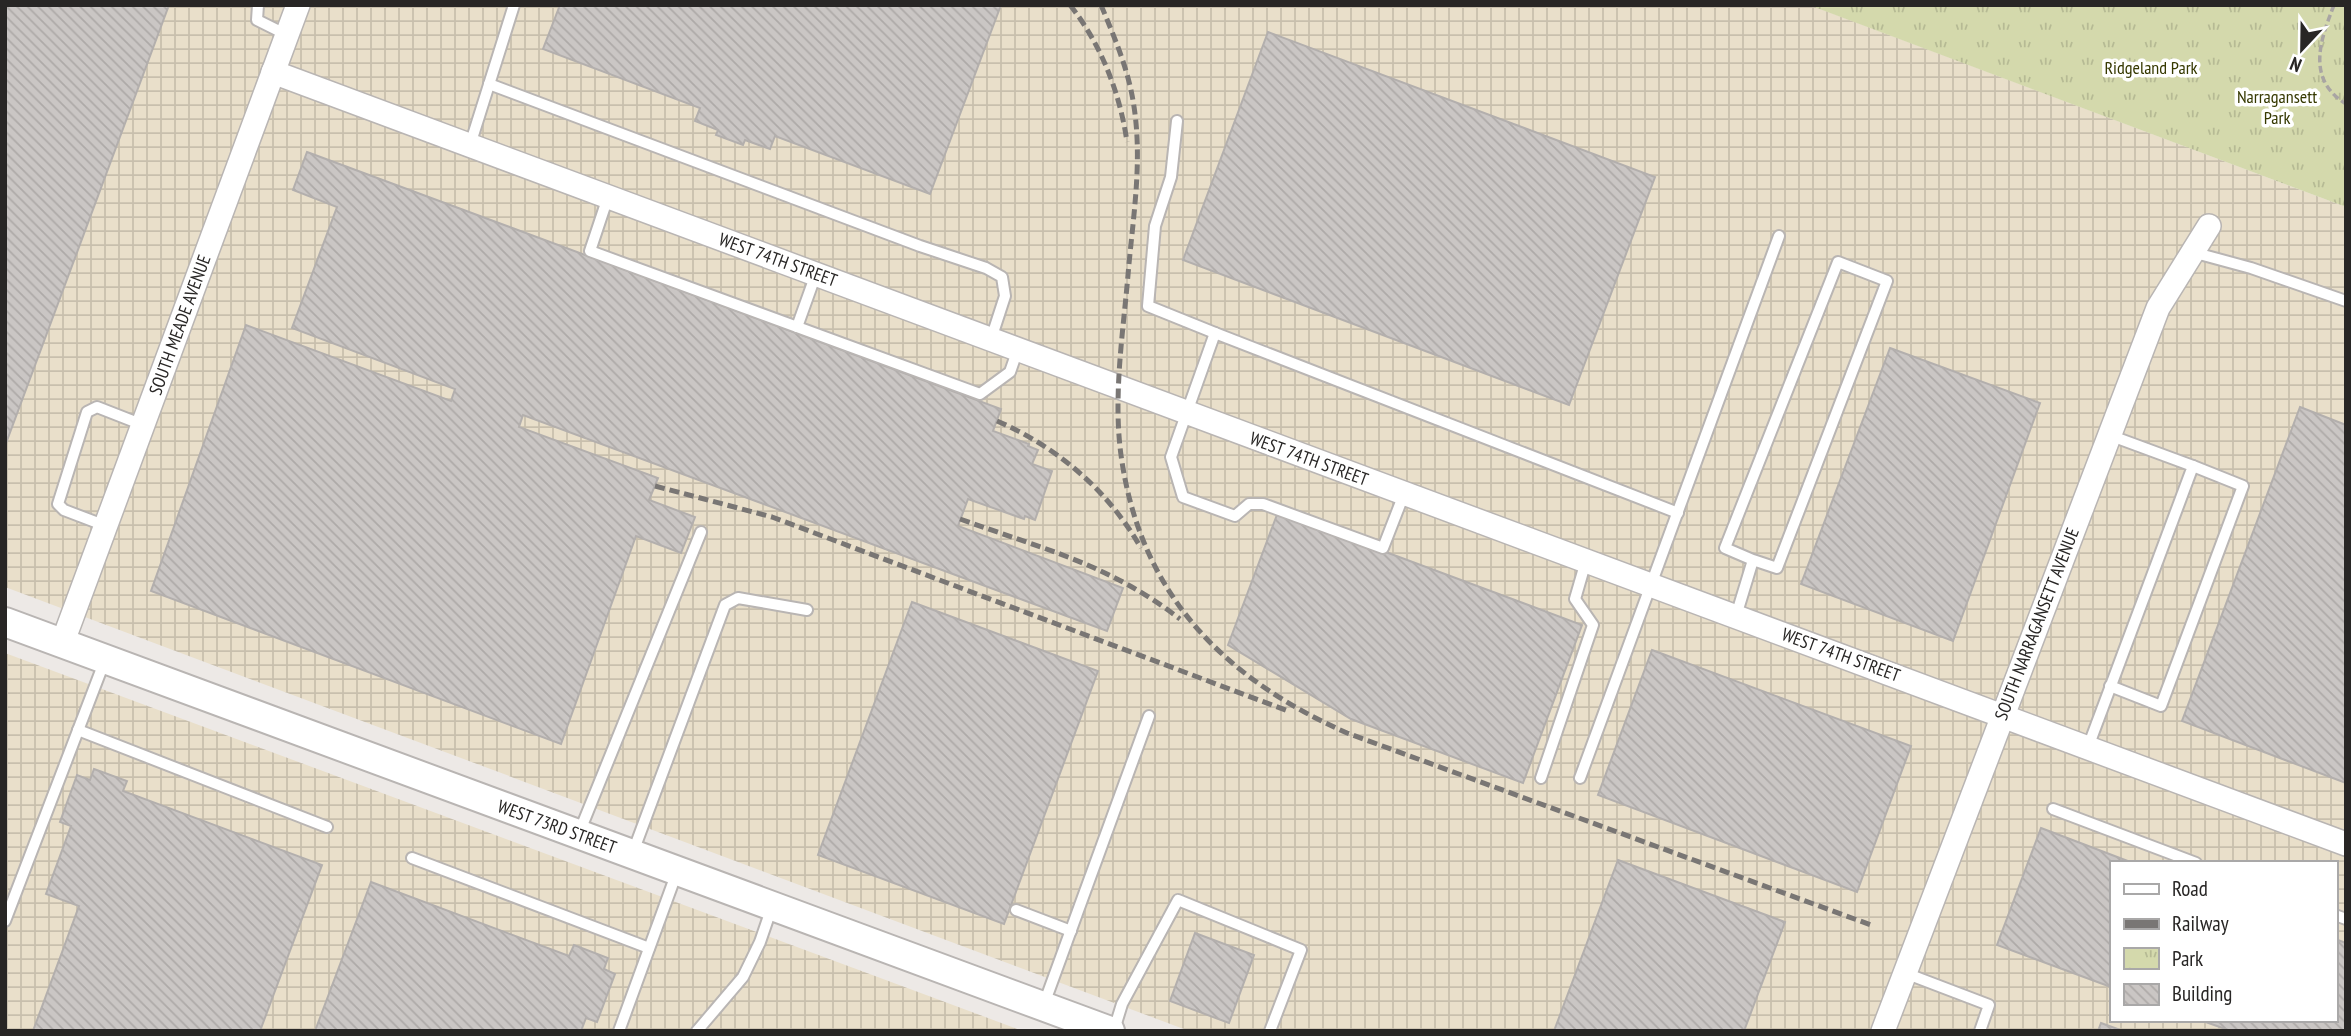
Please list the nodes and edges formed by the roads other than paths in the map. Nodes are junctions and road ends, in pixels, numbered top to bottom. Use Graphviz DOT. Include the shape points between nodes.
graph roads {
  1 [pos="258,5"];
  2 [pos="298,5"];
  3 [pos="514,5"];
  4 [pos="287,34"];
  5 [pos="273,72"];
  6 [pos="489,84"];
  7 [pos="1177,121"];
  8 [pos="470,145"];
  9 [pos="608,197"];
  10 [pos="2209,226"];
  11 [pos="1779,236"];
  12 [pos="2192,252"];
  13 [pos="816,274"];
  14 [pos="2346,301"];
  15 [pos="797,327"];
  16 [pos="1215,332"];
  17 [pos="991,339"];
  18 [pos="1018,349"];
  19 [pos="1186,413"];
  20 [pos="143,425"];
  21 [pos="2109,435"];
  22 [pos="2193,467"];
  23 [pos="1404,494"];
  24 [pos="1678,513"];
  25 [pos="106,526"];
  26 [pos="701,532"];
  27 [pos="1753,560"];
  28 [pos="1586,561"];
  29 [pos="1651,585"];
  30 [pos="807,611"];
  31 [pos="1736,616"];
  32 [pos="5,622"];
  33 [pos="62,644"];
  34 [pos="105,660"];
  35 [pos="2110,686"];
  36 [pos="2003,715"];
  37 [pos="1149,716"];
  38 [pos="78,730"];
  39 [pos="2088,747"];
  40 [pos="1541,778"];
  41 [pos="1580,778"];
  42 [pos="2053,809"];
  43 [pos="327,827"];
  44 [pos="578,835"];
  45 [pos="2346,844"];
  46 [pos="632,855"];
  47 [pos="412,858"];
  48 [pos="2191,861"];
  49 [pos="677,872"];
  50 [pos="772,907"];
  51 [pos="1016,910"];
  52 [pos="5,921"];
  53 [pos="1071,931"];
  54 [pos="649,948"];
  55 [pos="1905,973"];
  56 [pos="1043,1006"];
  57 [pos="619,1031"];
  58 [pos="697,1031"];
  59 [pos="1112,1031"];
  60 [pos="1270,1031"];
  61 [pos="1883,1031"];
  62 [pos="1979,1031"];
  1 -- 4 [label="lane" via="257,20"];
  2 -- 4 [label="street, SOUTH MEADE AVENUE"];
  3 -- 6 [label="lane"];
  4 -- 5 [label="street, SOUTH MEADE AVENUE"];
  5 -- 8 [label="street, WEST 74TH STREET"];
  5 -- 20 [label="street, SOUTH MEADE AVENUE"];
  6 -- 8 [label="lane"];
  6 -- 17 [label="lane" via="986,268 1002,277 1005,296"];
  7 -- 16 [label="lane" via="1171,177 1155,226 1148,306"];
  8 -- 9 [label="street, WEST 74TH STREET"];
  9 -- 13 [label="street, WEST 74TH STREET"];
  9 -- 15 [label="lane" via="590,251"];
  10 -- 12 [label="street, SOUTH NARRAGANSETT AVENUE"];
  11 -- 24 [label="lane"];
  12 -- 14 [label="lane"];
  12 -- 21 [label="street, SOUTH NARRAGANSETT AVENUE" via="2158,308"];
  13 -- 15 [label="lane"];
  13 -- 17 [label="street, WEST 74TH STREET"];
  15 -- 18 [label="lane" via="980,394 1010,372"];
  16 -- 19 [label="lane"];
  16 -- 24 [label="lane"];
  17 -- 18 [label="street, WEST 74TH STREET"];
  18 -- 19 [label="street, WEST 74TH STREET"];
  19 -- 23 [label="street, WEST 74TH STREET"];
  19 -- 23 [label="lane" via="1171,457 1182,497 1235,516 1249,504 1263,505 1383,548"];
  20 -- 25 [label="street, SOUTH MEADE AVENUE"];
  20 -- 25 [label="lane" via="97,407 87,412 58,504"];
  21 -- 22 [label="lane"];
  21 -- 36 [label="street, SOUTH NARRAGANSETT AVENUE"];
  22 -- 35 [label="lane"];
  22 -- 35 [label="lane" via="2243,486 2161,706"];
  23 -- 28 [label="street, WEST 74TH STREET"];
  24 -- 29 [label="lane"];
  25 -- 33 [label="street, SOUTH MEADE AVENUE"];
  26 -- 44 [label="lane"];
  27 -- 27 [label="lane" via="1725,548 1838,262 1888,281 1777,568"];
  27 -- 31 [label="lane"];
  28 -- 29 [label="street, WEST 74TH STREET"];
  28 -- 40 [label="lane" via="1575,599 1593,625"];
  29 -- 31 [label="street, WEST 74TH STREET"];
  29 -- 41 [label="lane"];
  30 -- 46 [label="lane" via="738,598 725,605"];
  31 -- 36 [label="street, WEST 74TH STREET"];
  32 -- 33 [label="street, WEST 73RD STREET"];
  33 -- 34 [label="street, WEST 73RD STREET"];
  34 -- 38 [label="lane"];
  34 -- 44 [label="street, WEST 73RD STREET"];
  35 -- 39 [label="lane"];
  36 -- 39 [label="street, WEST 74TH STREET"];
  36 -- 55 [label="street, SOUTH NARRAGANSETT AVENUE"];
  37 -- 53 [label="lane"];
  38 -- 43 [label="lane"];
  38 -- 52 [label="lane"];
  39 -- 45 [label="street, WEST 74TH STREET"];
  42 -- 48 [label="lane"];
  44 -- 46 [label="street, WEST 73RD STREET"];
  46 -- 49 [label="street, WEST 73RD STREET"];
  47 -- 54 [label="lane"];
  49 -- 50 [label="street, WEST 73RD STREET"];
  49 -- 54 [label="lane"];
  50 -- 56 [label="street, WEST 73RD STREET"];
  50 -- 58 [label="lane" via="751,964"];
  51 -- 53 [label="lane"];
  53 -- 56 [label="lane"];
  54 -- 57 [label="lane"];
  55 -- 61 [label="street, SOUTH NARRAGANSETT AVENUE"];
  55 -- 62 [label="lane" via="1989,1005"];
  56 -- 59 [label="street, WEST 73RD STREET"];
  59 -- 60 [label="lane" via="1178,900 1301,950"];
}
